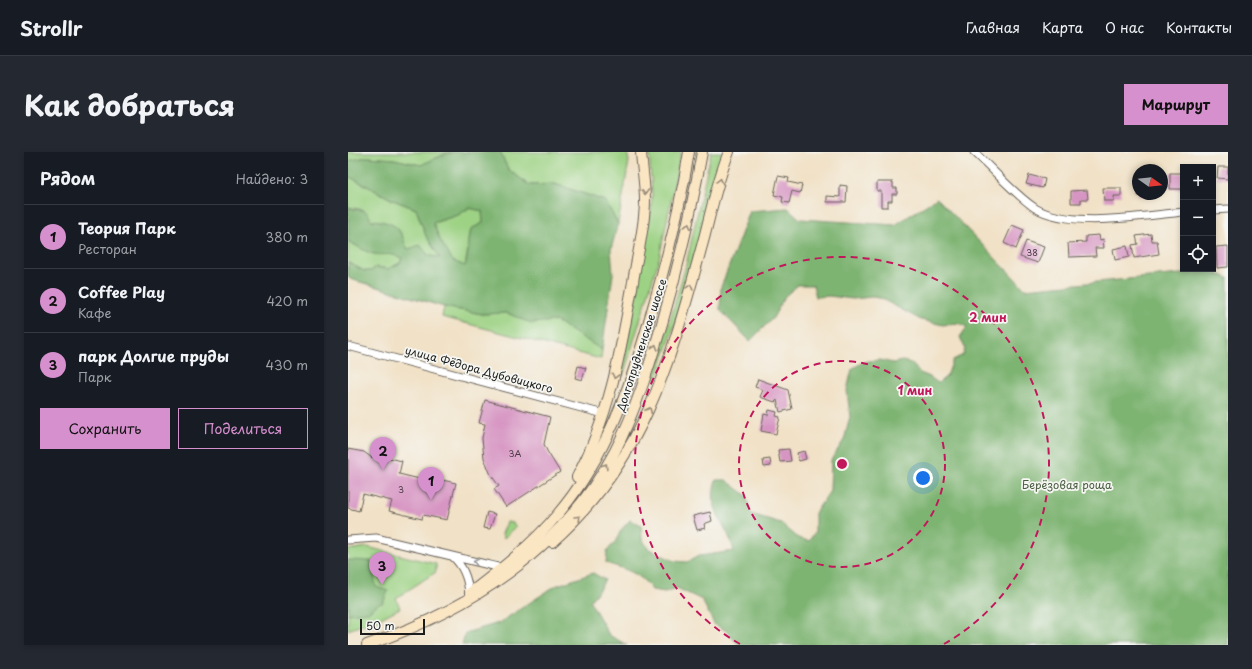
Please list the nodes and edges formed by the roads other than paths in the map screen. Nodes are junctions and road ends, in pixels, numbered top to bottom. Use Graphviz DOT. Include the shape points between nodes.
graph roads {
  1 [pos="641,152"];
  2 [pos="689,152"];
  3 [pos="702,152"];
  4 [pos="974,152"];
  5 [pos="984,152"];
  6 [pos="727,155"];
  7 [pos="984,161"];
  8 [pos="1228,209"];
  9 [pos="1216,210"];
  10 [pos="1180,212"];
  11 [pos="348,346"];
  12 [pos="604,414"];
  13 [pos="348,540"];
  14 [pos="534,541"];
  15 [pos="451,556"];
  16 [pos="502,568"];
  17 [pos="515,569"];
  18 [pos="469,594"];
  19 [pos="423,622"];
  20 [pos="367,645"];
  1 -- 12 [label="main road, one-way" via="644,217 618,364"];
  2 -- 14 [label="main road, Долгопрудненское шоссе" via="666,261 631,379 603,446 575,492"];
  17 -- 3 [label="main road, Долгопрудненское шоссе, one-way" via="565,521 614,452 643,384 679,264"];
  4 -- 7 [label="street"];
  5 -- 7 [label="street"];
  17 -- 6 [label="main road, one-way" via="548,547 590,505 621,462 648,412 677,335"];
  7 -- 10 [label="street" via="1025,200 1036,208 1058,217 1082,220"];
  8 -- 9 [label="street"];
  11 -- 12 [label="street, улица Фёдора Дубовицкого"];
  12 -- 14 [label="main road" via="593,444 571,488"];
  13 -- 15 [label="street" via="376,538"];
  14 -- 16 [label="main road, Долгопрудненское шоссе"];
  16 -- 15 [label="street, one-way"];
  15 -- 18 [label="street" via="463,569 469,585"];
  16 -- 18 [label="main road, Долгопрудненское шоссе"];
  17 -- 19 [label="main road, Долгопрудненское шоссе" via="458,606"];
  18 -- 19 [label="main road, Долгопрудненское шоссе"];
  19 -- 20 [label="main road, Долгопрудненское шоссе"];
}
